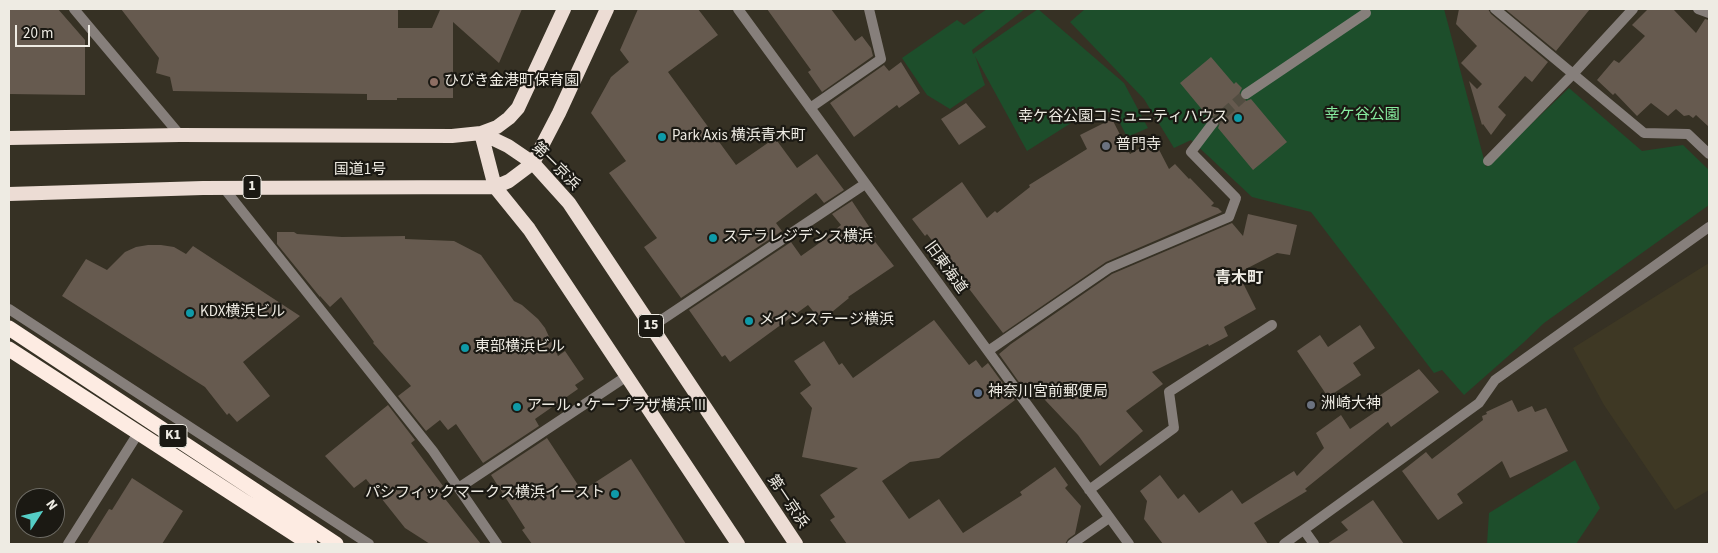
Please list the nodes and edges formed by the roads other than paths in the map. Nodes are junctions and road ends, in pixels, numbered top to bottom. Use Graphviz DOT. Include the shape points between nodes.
graph roads {
  1 [pos="74,9"];
  2 [pos="564,9"];
  3 [pos="607,9"];
  4 [pos="738,9"];
  5 [pos="869,9"];
  6 [pos="1495,9"];
  7 [pos="1633,9"];
  8 [pos="1698,9"];
  9 [pos="1366,13"];
  10 [pos="1709,13"];
  11 [pos="1573,74"];
  12 [pos="1246,94"];
  13 [pos="810,108"];
  14 [pos="1214,123"];
  15 [pos="481,133"];
  16 [pos="180,135"];
  17 [pos="9,138"];
  18 [pos="1709,154"];
  19 [pos="1488,161"];
  20 [pos="532,163"];
  21 [pos="865,184"];
  22 [pos="496,187"];
  23 [pos="223,188"];
  24 [pos="9,194"];
  25 [pos="1709,226"];
  26 [pos="9,309"];
  27 [pos="1272,325"];
  28 [pos="651,327"];
  29 [pos="9,328"];
  30 [pos="9,350"];
  31 [pos="988,351"];
  32 [pos="627,376"];
  33 [pos="138,435"];
  34 [pos="460,487"];
  35 [pos="1089,490"];
  36 [pos="1109,518"];
  37 [pos="1304,530"];
  38 [pos="68,544"];
  39 [pos="305,544"];
  40 [pos="310,544"];
  41 [pos="336,544"];
  42 [pos="369,544"];
  43 [pos="497,544"];
  44 [pos="738,544"];
  45 [pos="796,544"];
  46 [pos="1072,544"];
  47 [pos="1129,544"];
  48 [pos="1284,544"];
  49 [pos="1314,544"];
  1 -- 16 [label="street"];
  2 -- 15 [label="highway" via="518,108 497,127"];
  3 -- 20 [label="highway, 国道1号 / 1"];
  4 -- 13 [label="street, 旧東海道"];
  5 -- 13 [label="street" via="881,59"];
  6 -- 11 [label="street"];
  7 -- 11 [label="street"];
  8 -- 10 [label="street"];
  9 -- 12 [label="street"];
  11 -- 18 [label="street" via="1644,133 1688,134"];
  11 -- 19 [label="street"];
  13 -- 21 [label="street, 旧東海道"];
  14 -- 31 [label="street" via="1192,152 1236,198 1229,217 1109,268"];
  15 -- 16 [label="highway" via="452,136"];
  15 -- 20 [label="highway, 第一京浜 / 15"];
  15 -- 22 [label="highway"];
  16 -- 17 [label="highway"];
  20 -- 22 [label="highway, 国道1号 / 1" via="510,181"];
  20 -- 28 [label="highway, 第一京浜 / 15" via="569,203"];
  21 -- 28 [label="street"];
  21 -- 31 [label="street, 旧東海道"];
  22 -- 23 [label="highway, 国道1号 / 1"];
  22 -- 32 [label="highway" via="529,229"];
  23 -- 24 [label="highway, 国道1号 / 1"];
  23 -- 34 [label="street"];
  25 -- 37 [label="street" via="1495,380 1478,403"];
  26 -- 42 [label="street"];
  27 -- 35 [label="street" via="1169,392 1174,428"];
  28 -- 45 [label="highway, 第一京浜 / 15"];
  29 -- 41 [label="highway, K1"];
  30 -- 33 [label="street"];
  30 -- 40 [label="highway, K1"];
  31 -- 35 [label="street, 旧東海道"];
  32 -- 34 [label="street"];
  32 -- 44 [label="highway"];
  33 -- 38 [label="street"];
  33 -- 39 [label="street"];
  34 -- 43 [label="street"];
  35 -- 36 [label="street, 旧東海道"];
  36 -- 46 [label="street"];
  36 -- 47 [label="street, 旧東海道"];
  37 -- 48 [label="street"];
  37 -- 49 [label="street"];
}
